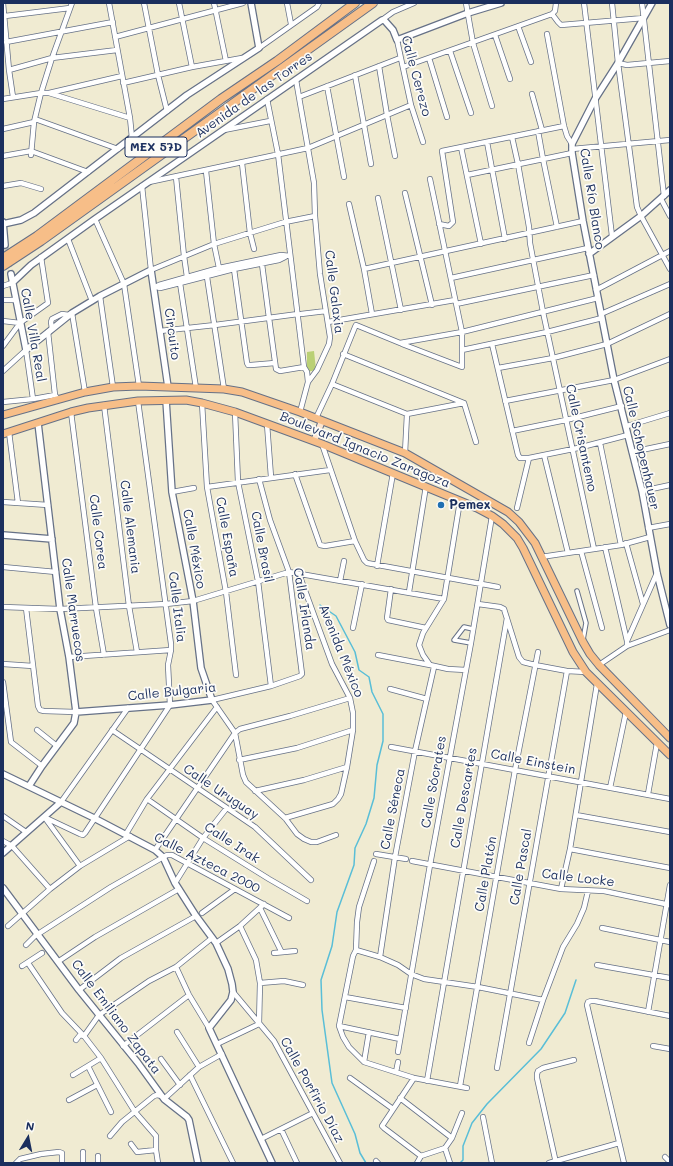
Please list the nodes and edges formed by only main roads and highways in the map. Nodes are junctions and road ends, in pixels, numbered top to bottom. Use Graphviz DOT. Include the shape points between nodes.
graph roads {
  1 [pos="355,3"];
  2 [pos="373,3"];
  3 [pos="3,258"];
  4 [pos="3,266"];
  5 [pos="3,415"];
  6 [pos="319,420"];
  7 [pos="6,433"];
  8 [pos="314,441"];
  9 [pos="670,738"];
  10 [pos="670,756"];
  1 -- 3 [label="highway, MEX 57D" via="37,236"];
  2 -- 4 [label="highway, MEX 57D"];
  5 -- 6 [label="main road, Boulevard Ignacio Zaragoza" via="56,397 114,387 139,386 242,392"];
  6 -- 8 [label="main road"];
  6 -- 9 [label="main road, Boulevard Ignacio Zaragoza" via="405,453 508,512 535,543 583,642 599,665"];
  7 -- 8 [label="main road, Boulevard Ignacio Zaragoza" via="72,412 104,405 186,400 236,412"];
  8 -- 10 [label="main road, Boulevard Ignacio Zaragoza" via="460,501 492,516 511,531 523,548 573,652 586,672"];
}
